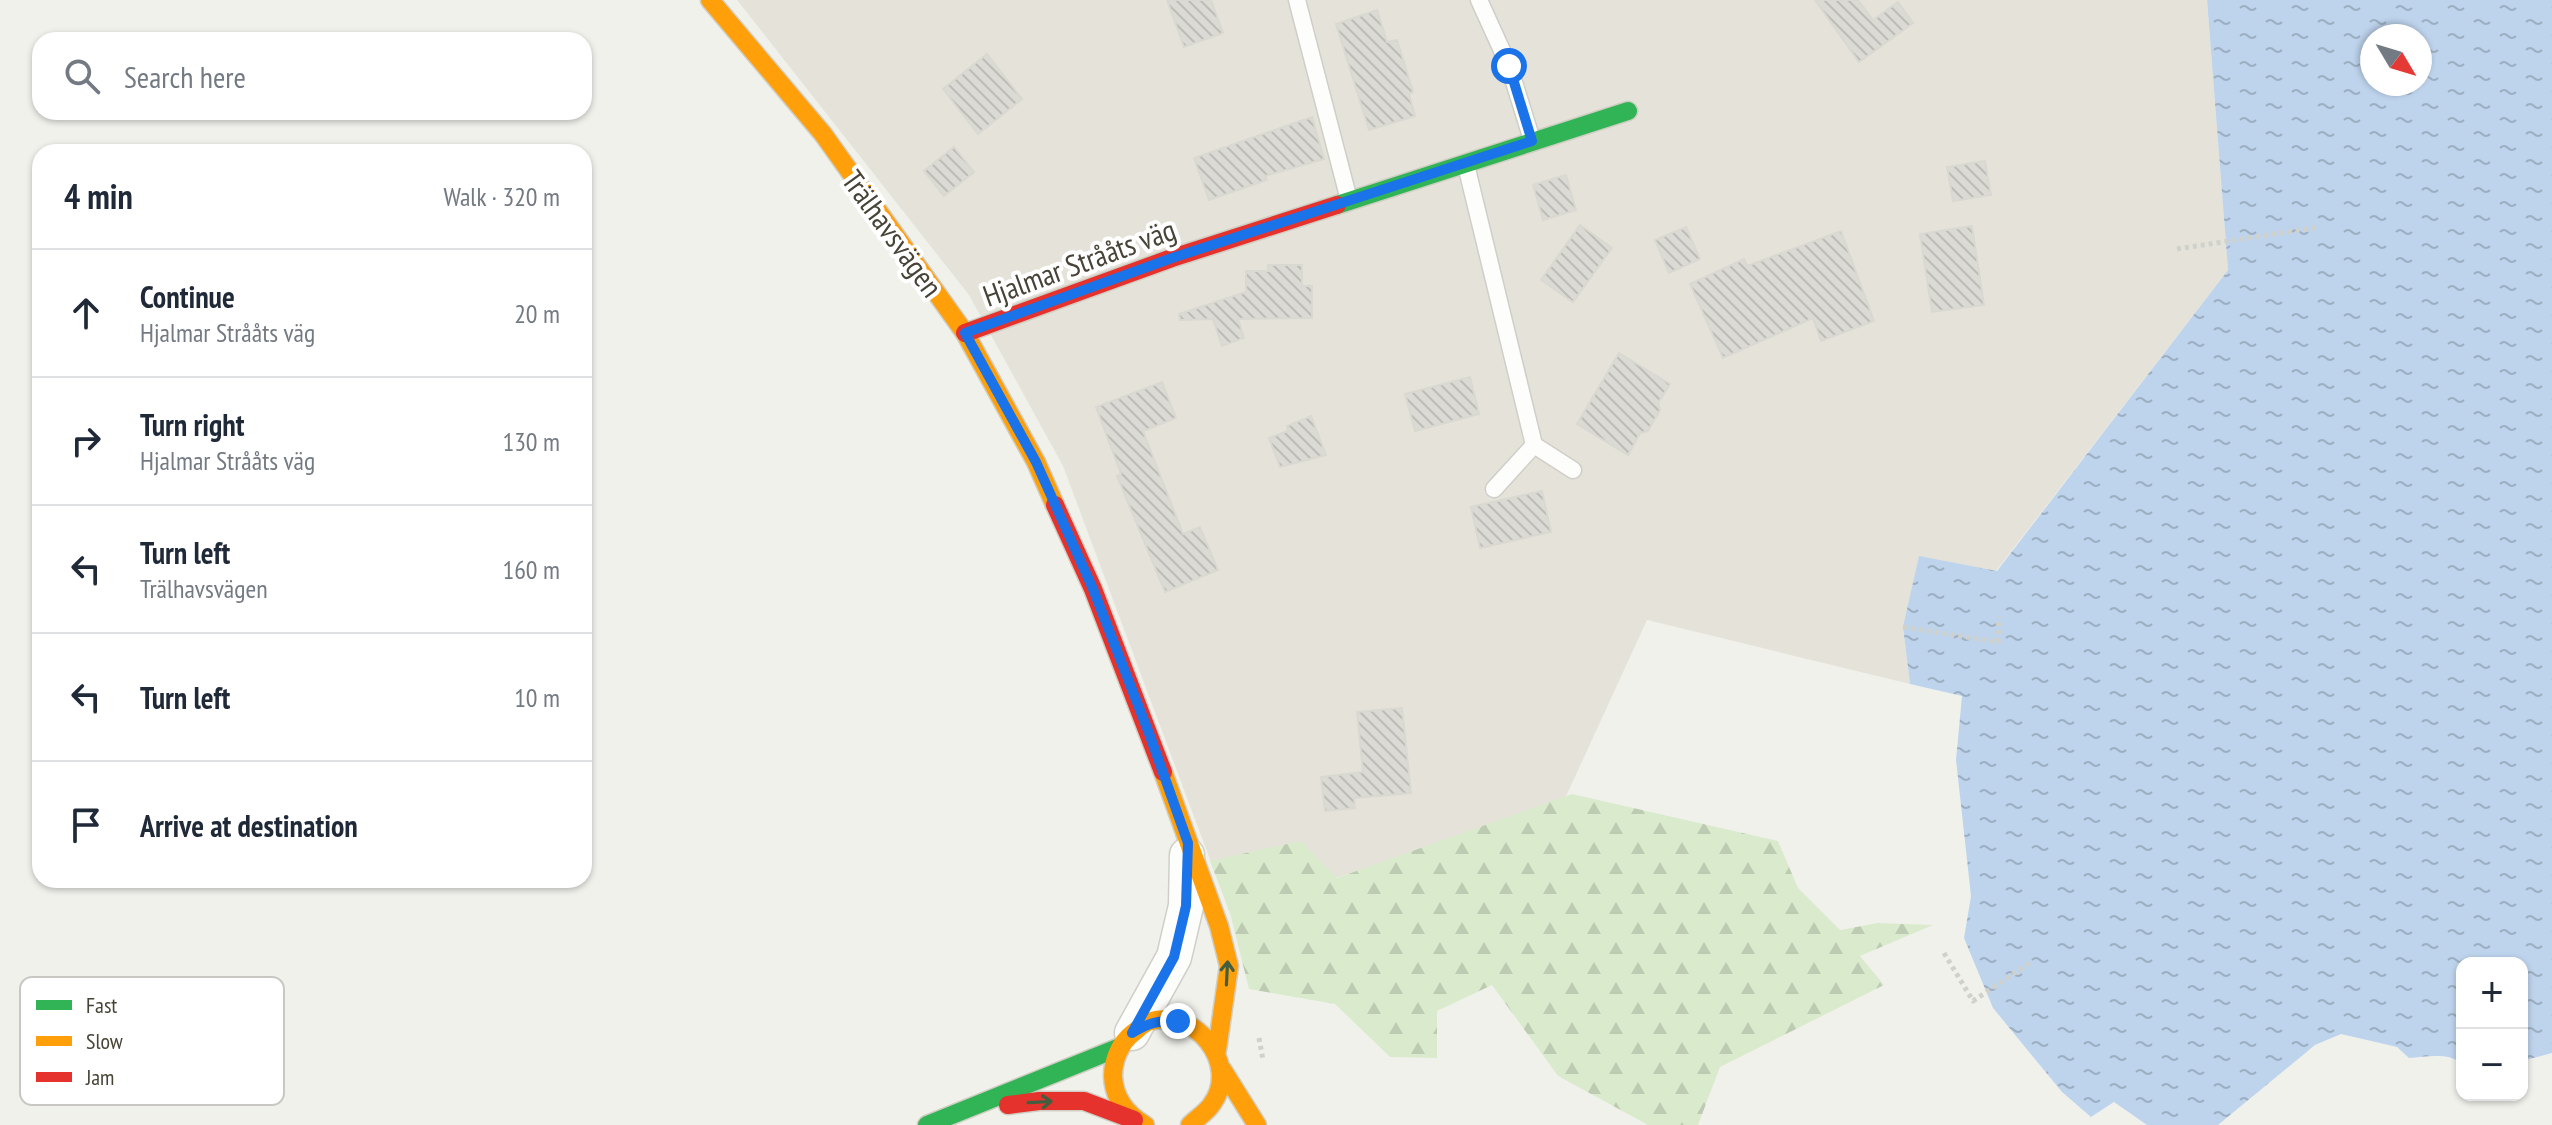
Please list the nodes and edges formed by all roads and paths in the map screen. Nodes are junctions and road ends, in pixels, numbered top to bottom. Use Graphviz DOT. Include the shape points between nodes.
graph roads {
  1 [pos="710,0"];
  2 [pos="1297,0"];
  3 [pos="1479,0"];
  4 [pos="1628,111"];
  5 [pos="1532,141"];
  6 [pos="1466,164"];
  7 [pos="1349,202"];
  8 [pos="2320,227"];
  9 [pos="2177,249"];
  10 [pos="965,333"];
  11 [pos="1534,445"];
  12 [pos="1573,470"];
  13 [pos="1494,489"];
  14 [pos="1999,617"];
  15 [pos="1903,627"];
  16 [pos="1188,843"];
  17 [pos="1944,953"];
  18 [pos="2031,962"];
  19 [pos="1258,1034"];
  20 [pos="1126,1040"];
  21 [pos="1219,1060"];
  22 [pos="1264,1061"];
  23 [pos="962,1111"];
  24 [pos="1140,1122"];
  25 [pos="927,1125"];
  26 [pos="1190,1125"];
  27 [pos="1257,1125"];
  1 -- 10 [label="street, Trälhavsvägen" via="823,134"];
  2 -- 7 [label="lane"];
  3 -- 5 [label="lane" via="1509,66"];
  4 -- 5 [label="street, Hjalmar Strååts väg"];
  5 -- 6 [label="street, Hjalmar Strååts väg"];
  6 -- 7 [label="street, Hjalmar Strååts väg"];
  6 -- 11 [label="lane"];
  7 -- 10 [label="street, Hjalmar Strååts väg" via="1172,258"];
  8 -- 9 [label="path"];
  10 -- 16 [label="street, Trälhavsvägen" via="1036,462 1093,589"];
  11 -- 12 [label="lane"];
  11 -- 13 [label="lane"];
  14 -- 15 [label="path" via="1998,642"];
  16 -- 20 [label="street, Trälhavsvägen" via="1186,906 1174,957"];
  21 -- 16 [label="street, Trälhavsvägen, one-way" via="1229,966"];
  17 -- 18 [label="path" via="1973,1001"];
  19 -- 22 [label="path"];
  20 -- 21 [label="street" via="1149,1023 1178,1021 1210,1040"];
  20 -- 23 [label="street"];
  20 -- 24 [label="street" via="1113,1065 1114,1089 1121,1106"];
  21 -- 26 [label="street, Trälhavsvägen" via="1217,1099"];
  21 -- 27 [label="street"];
  23 -- 24 [label="street, one-way" via="1084,1101"];
  23 -- 25 [label="street"];
}
